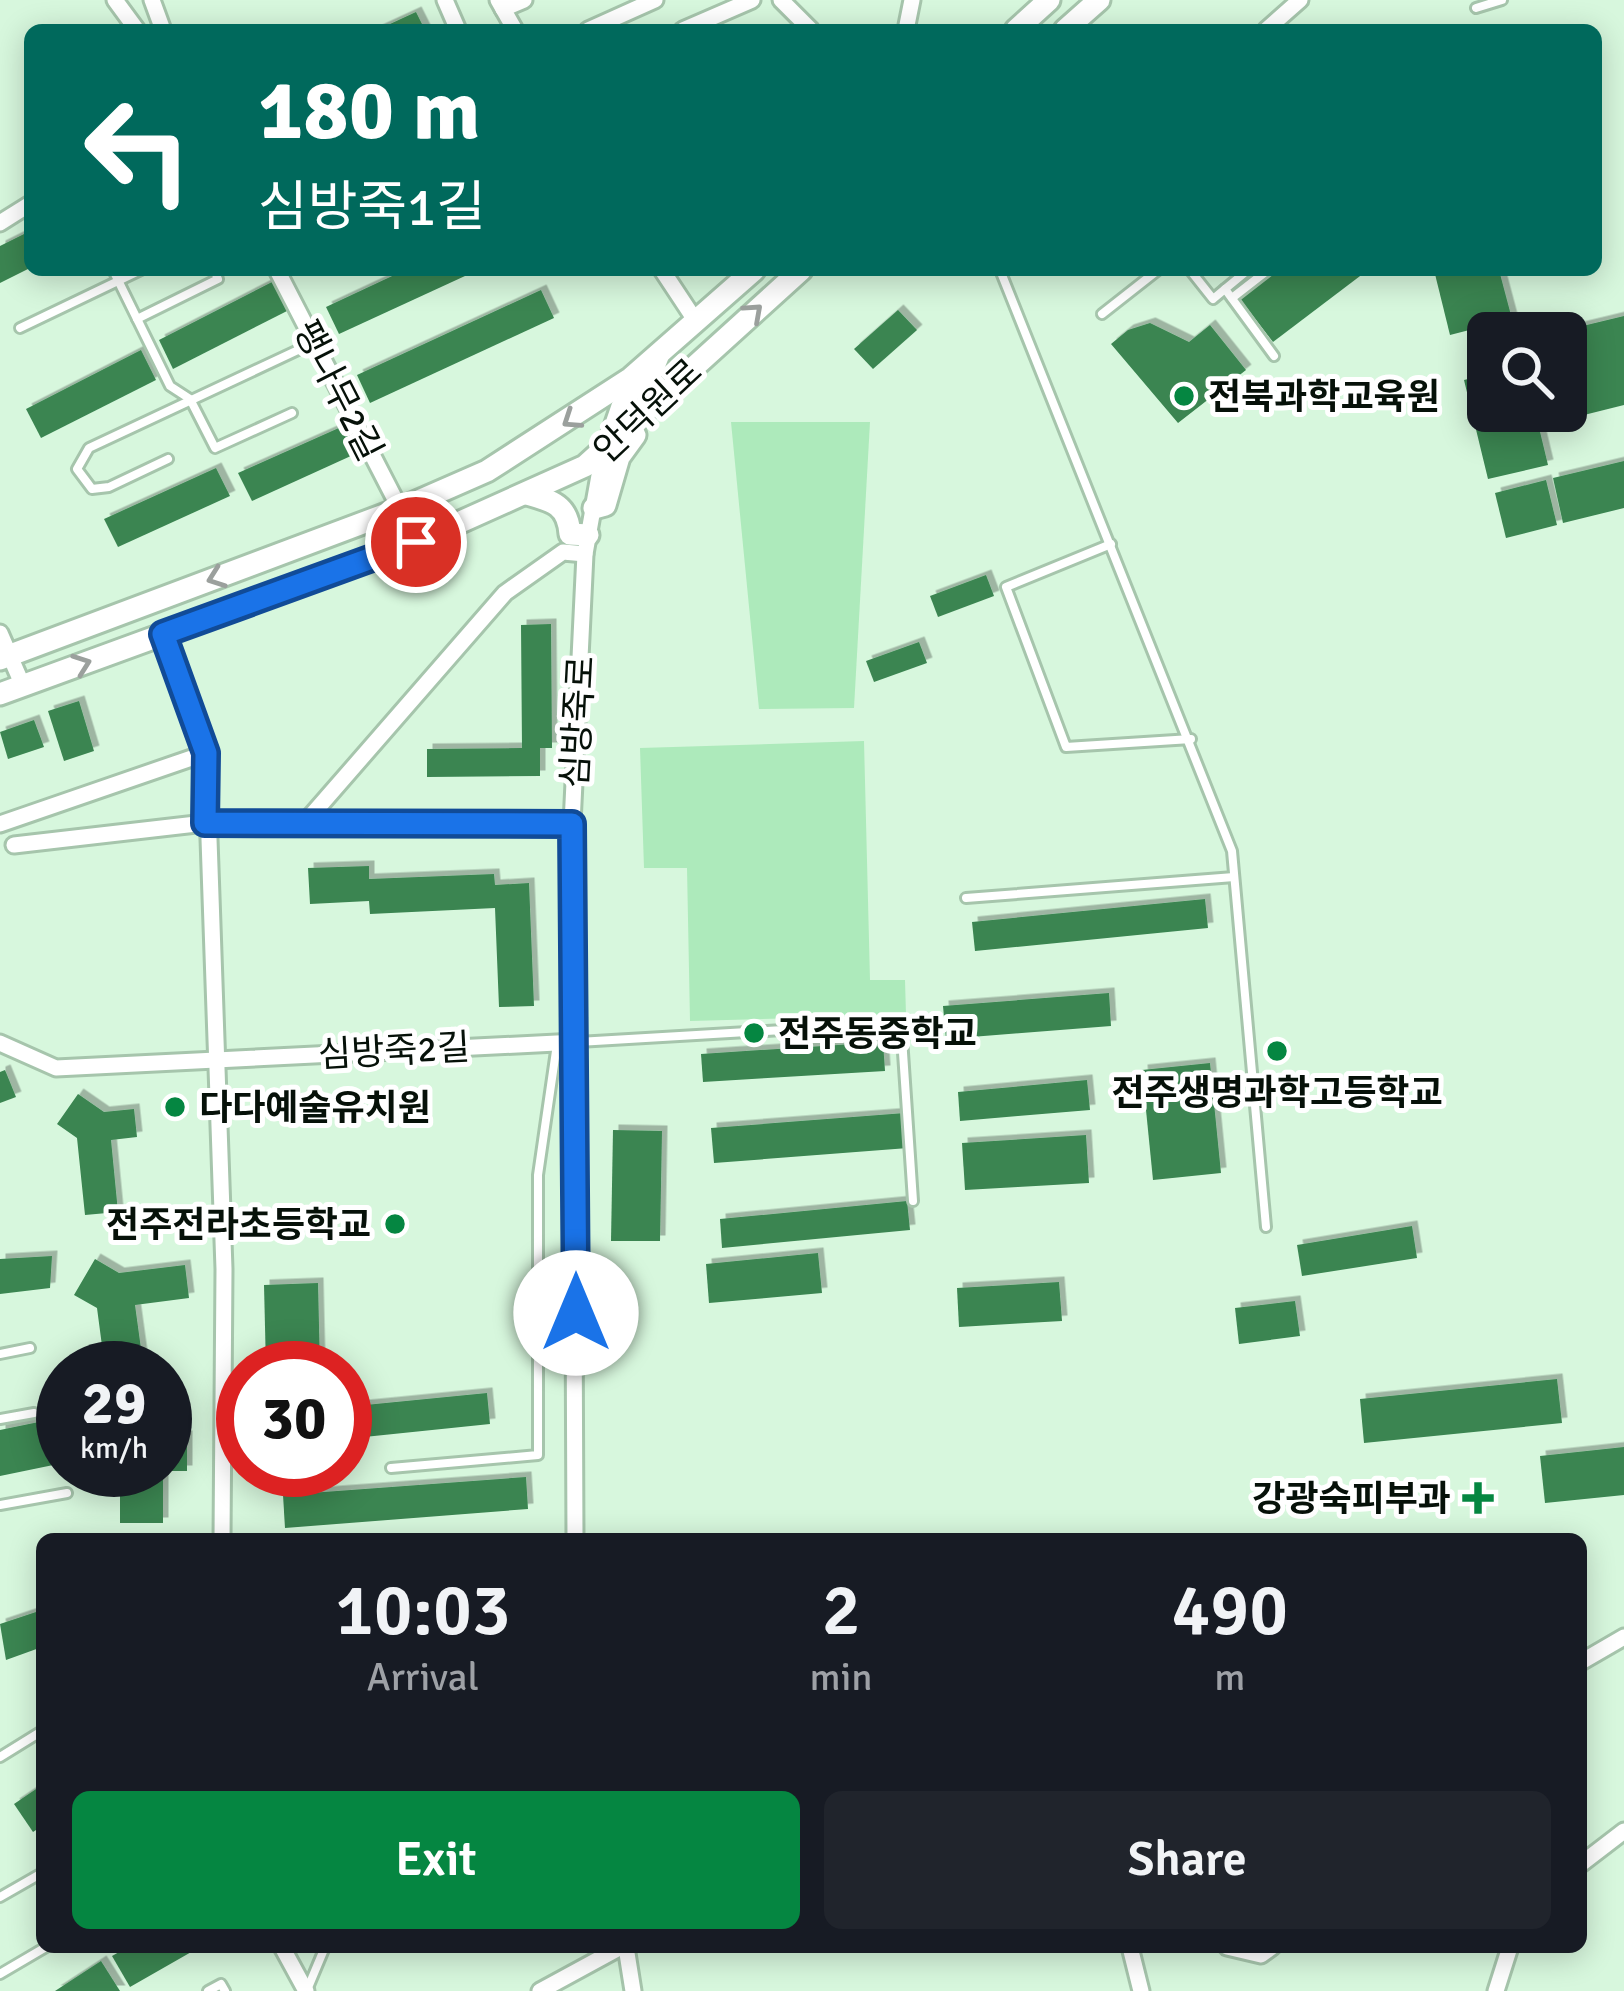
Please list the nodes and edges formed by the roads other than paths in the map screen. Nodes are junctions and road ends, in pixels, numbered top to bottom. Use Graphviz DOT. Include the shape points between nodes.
graph roads {
  1 [pos="524,0"];
  2 [pos="655,0"];
  3 [pos="752,0"];
  4 [pos="781,0"];
  5 [pos="1049,0"];
  6 [pos="1099,0"];
  7 [pos="1300,0"];
  8 [pos="1502,0"];
  9 [pos="500,4"];
  10 [pos="1476,8"];
  11 [pos="601,24"];
  12 [pos="697,24"];
  13 [pos="805,24"];
  14 [pos="1023,24"];
  15 [pos="1073,24"];
  16 [pos="1273,24"];
  17 [pos="115,276"];
  18 [pos="130,276"];
  19 [pos="217,276"];
  20 [pos="281,276"];
  21 [pos="666,276"];
  22 [pos="748,276"];
  23 [pos="794,276"];
  24 [pos="1002,276"];
  25 [pos="1150,276"];
  26 [pos="1195,276"];
  27 [pos="1241,276"];
  28 [pos="1260,276"];
  29 [pos="118,282"];
  30 [pos="1225,289"];
  31 [pos="1232,298"];
  32 [pos="1102,314"];
  33 [pos="137,319"];
  34 [pos="697,323"];
  35 [pos="20,328"];
  36 [pos="315,342"];
  37 [pos="663,352"];
  38 [pos="1274,356"];
  39 [pos="190,400"];
  40 [pos="643,409"];
  41 [pos="292,413"];
  42 [pos="603,453"];
  43 [pos="168,459"];
  44 [pos="527,494"];
  45 [pos="594,508"];
  46 [pos="400,509"];
  47 [pos="587,544"];
  48 [pos="1111,544"];
  49 [pos="0,633"];
  50 [pos="163,634"];
  51 [pos="5,657"];
  52 [pos="23,686"];
  53 [pos="0,694"];
  54 [pos="1191,739"];
  55 [pos="206,753"];
  56 [pos="205,823"];
  57 [pos="0,824"];
  58 [pos="572,824"];
  59 [pos="303,825"];
  60 [pos="14,845"];
  61 [pos="1234,878"];
  62 [pos="966,898"];
  63 [pos="576,1042"];
  64 [pos="0,1043"];
  65 [pos="557,1043"];
  66 [pos="213,1056"];
  67 [pos="913,1201"];
  68 [pos="1266,1227"];
  69 [pos="30,1348"];
  70 [pos="0,1354"];
  71 [pos="34,1413"];
  72 [pos="0,1419"];
  73 [pos="391,1468"];
  74 [pos="45,1497"];
  75 [pos="0,1505"];
  76 [pos="222,1533"];
  77 [pos="575,1533"];
  78 [pos="1624,1637"];
  79 [pos="1587,1659"];
  80 [pos="36,1735"];
  81 [pos="0,1757"];
  82 [pos="1624,1831"];
  83 [pos="1587,1859"];
  84 [pos="36,1876"];
  85 [pos="0,1897"];
  86 [pos="36,1953"];
  87 [pos="285,1953"];
  88 [pos="323,1953"];
  89 [pos="613,1953"];
  90 [pos="625,1953"];
  91 [pos="1132,1953"];
  92 [pos="1508,1953"];
  93 [pos="0,1974"];
  94 [pos="208,1991"];
  95 [pos="225,1991"];
  96 [pos="306,1991"];
  97 [pos="540,1991"];
  98 [pos="633,1991"];
  99 [pos="1142,1991"];
  100 [pos="1496,1991"];
  1 -- 9 [label="street"];
  2 -- 11 [label="street"];
  3 -- 12 [label="street"];
  4 -- 13 [label="street"];
  5 -- 14 [label="street"];
  6 -- 15 [label="street"];
  7 -- 16 [label="street"];
  8 -- 10 [label="lane"];
  17 -- 29 [label="lane"];
  18 -- 29 [label="lane"];
  19 -- 33 [label="lane"];
  20 -- 36 [label="street, 팽나무2길"];
  21 -- 34 [label="street"];
  22 -- 34 [label="street, 안덕원로"];
  40 -- 23 [label="street, 안덕원로, one-way"];
  24 -- 48 [label="lane"];
  25 -- 32 [label="lane"];
  26 -- 30 [label="lane" via="1213,298"];
  27 -- 30 [label="lane"];
  28 -- 31 [label="lane"];
  29 -- 33 [label="lane"];
  29 -- 35 [label="lane"];
  30 -- 31 [label="lane"];
  31 -- 38 [label="lane"];
  33 -- 39 [label="lane" via="170,386"];
  34 -- 37 [label="street, 안덕원로"];
  36 -- 39 [label="lane"];
  36 -- 46 [label="street, 팽나무2길"];
  37 -- 42 [label="street, 심방죽로" via="619,406"];
  37 -- 46 [label="street, 안덕원로, one-way" via="530,447"];
  39 -- 41 [label="lane" via="215,448"];
  39 -- 43 [label="lane" via="89,448 76,469 92,489"];
  40 -- 42 [label="street, 안덕원로"];
  40 -- 45 [label="street" via="647,417 619,458 605,505"];
  42 -- 44 [label="street, 안덕원로"];
  42 -- 45 [label="street, 심방죽로"];
  44 -- 47 [label="street" via="556,502 569,534"];
  44 -- 50 [label="street, 안덕원로"];
  45 -- 47 [label="street, 심방죽로"];
  46 -- 51 [label="street, 안덕원로, one-way"];
  47 -- 58 [label="street, 심방죽로"];
  47 -- 59 [label="street" via="505,593"];
  48 -- 54 [label="lane"];
  48 -- 54 [label="lane" via="1006,587 1066,747"];
  49 -- 51 [label="street"];
  52 -- 50 [label="street, 안덕원로, one-way"];
  50 -- 55 [label="street"];
  51 -- 52 [label="street"];
  52 -- 53 [label="street, 안덕원로"];
  54 -- 61 [label="lane" via="1232,851"];
  55 -- 56 [label="street"];
  55 -- 57 [label="street"];
  56 -- 59 [label="street"];
  56 -- 60 [label="street"];
  56 -- 66 [label="street"];
  58 -- 59 [label="street"];
  58 -- 63 [label="street, 심방죽로"];
  61 -- 62 [label="lane"];
  61 -- 68 [label="lane"];
  63 -- 65 [label="street, 심방죽2길"];
  63 -- 67 [label="lane" via="901,1023"];
  63 -- 77 [label="street, 심방죽로"];
  64 -- 66 [label="street, 심방죽2길" via="56,1068"];
  65 -- 66 [label="street, 심방죽2길"];
  65 -- 73 [label="lane" via="538,1175 538,1455"];
  66 -- 76 [label="street" via="224,1269"];
  69 -- 70 [label="lane"];
  71 -- 72 [label="lane"];
  74 -- 75 [label="lane"];
  78 -- 79 [label="street"];
  80 -- 81 [label="lane"];
  82 -- 83 [label="street"];
  84 -- 85 [label="lane"];
  86 -- 93 [label="lane"];
  87 -- 96 [label="street"];
  88 -- 96 [label="lane"];
  89 -- 97 [label="street"];
  90 -- 98 [label="street"];
  91 -- 99 [label="street"];
  92 -- 100 [label="street"];
  94 -- 95 [label="lane" via="220,1984"];
}
